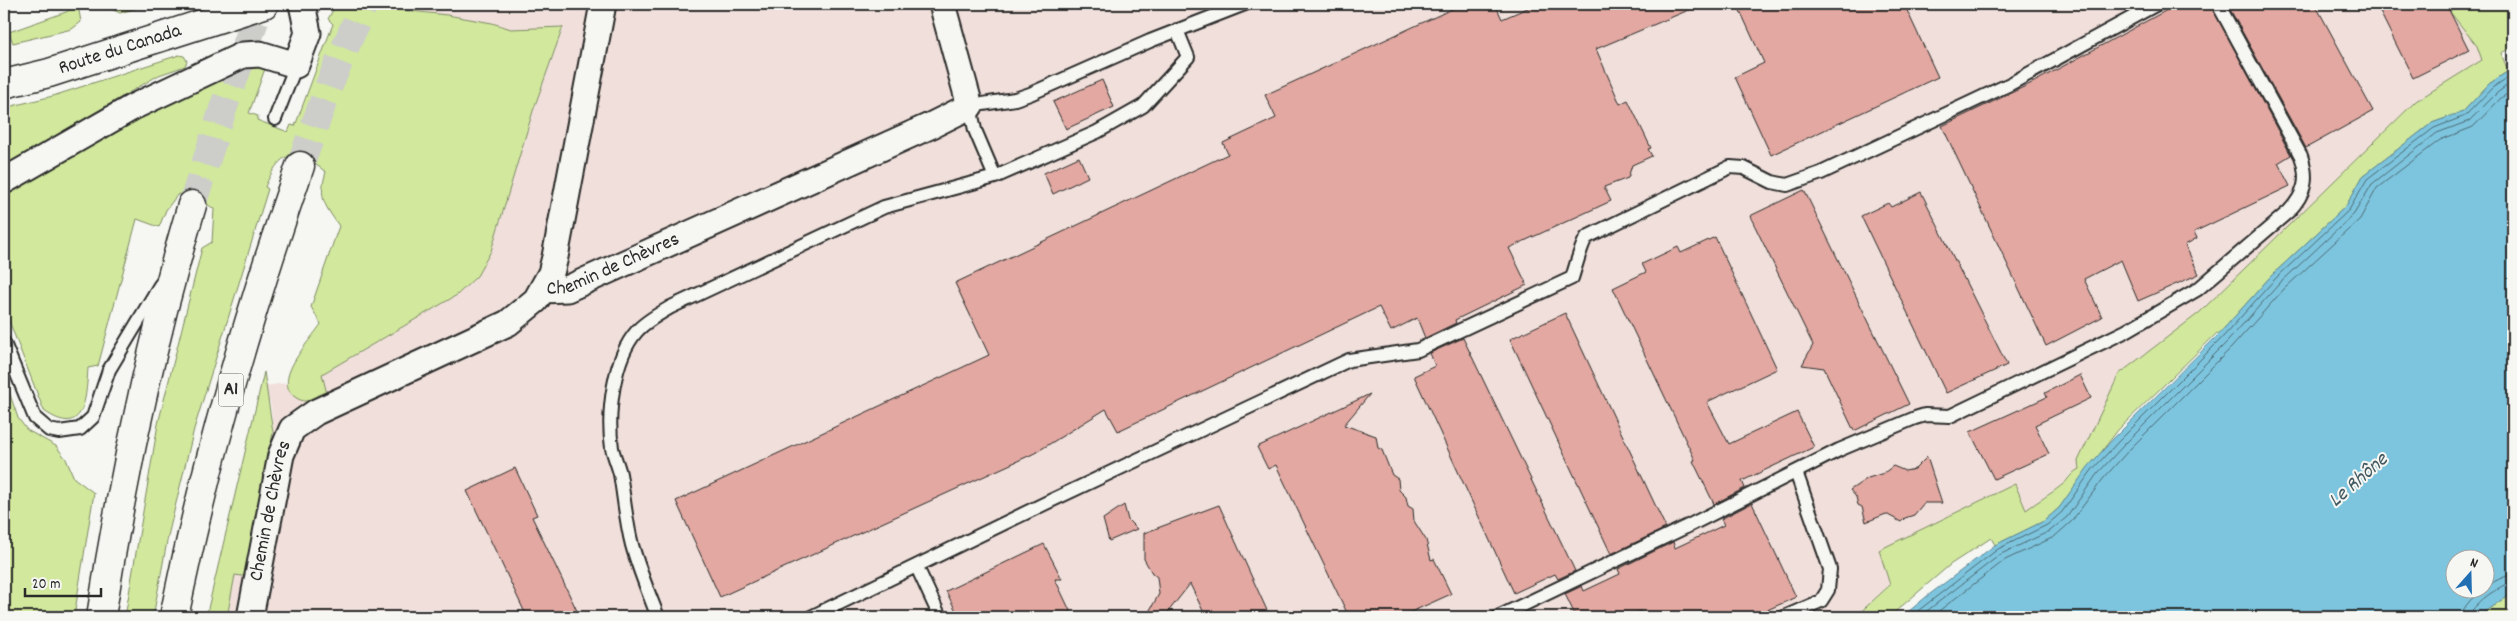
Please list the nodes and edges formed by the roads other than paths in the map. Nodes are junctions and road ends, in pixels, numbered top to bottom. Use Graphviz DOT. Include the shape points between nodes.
graph roads {
  1 [pos="264,4"];
  2 [pos="302,4"];
  3 [pos="602,4"];
  4 [pos="942,4"];
  5 [pos="1245,4"];
  6 [pos="2157,4"];
  7 [pos="2218,4"];
  8 [pos="1177,30"];
  9 [pos="296,65"];
  10 [pos="4,84"];
  11 [pos="970,106"];
  12 [pos="275,119"];
  13 [pos="300,166"];
  14 [pos="995,177"];
  15 [pos="4,181"];
  16 [pos="192,205"];
  17 [pos="176,258"];
  18 [pos="543,290"];
  19 [pos="4,343"];
  20 [pos="1796,472"];
  21 [pos="916,567"];
  22 [pos="101,617"];
  23 [pos="174,617"];
  24 [pos="250,617"];
  25 [pos="658,617"];
  26 [pos="811,617"];
  27 [pos="940,617"];
  28 [pos="1498,617"];
  29 [pos="1784,617"];
  1 -- 10 [label="main road, Route du Canada" via="59,70"];
  2 -- 9 [label="street" via="308,33"];
  3 -- 18 [label="street" via="555,257"];
  4 -- 11 [label="street"];
  5 -- 8 [label="lane"];
  6 -- 21 [label="lane" via="2010,84 1795,183 1780,184 1744,168 1730,167 1587,237 1572,278 1418,350 1349,360"];
  7 -- 20 [label="lane" via="2301,156 2306,182 2300,200 2198,290 2126,331 1950,416 1915,418 1838,450"];
  8 -- 11 [label="lane" via="1030,94"];
  8 -- 14 [label="lane" via="1188,57 1143,106 1097,132"];
  9 -- 12 [label="lane"];
  9 -- 15 [label="street" via="260,54 243,56 133,107"];
  11 -- 14 [label="lane" via="975,130"];
  11 -- 18 [label="street, Chemin de Chèvres" via="567,288"];
  13 -- 23 [label="main road, A1" via="235,375"];
  14 -- 25 [label="lane" via="884,207 671,307 636,331 618,368 610,427 632,545"];
  16 -- 17 [label="main road"];
  17 -- 19 [label="lane" via="110,370 94,417 80,429 49,430 35,418"];
  17 -- 22 [label="main road" via="133,435"];
  18 -- 24 [label="street, Chemin de Chèvres" via="508,323 316,412 292,429 280,455"];
  20 -- 28 [label="lane"];
  20 -- 29 [label="lane" via="1830,569 1828,590 1821,600"];
  21 -- 26 [label="lane"];
  21 -- 27 [label="lane"];
}
